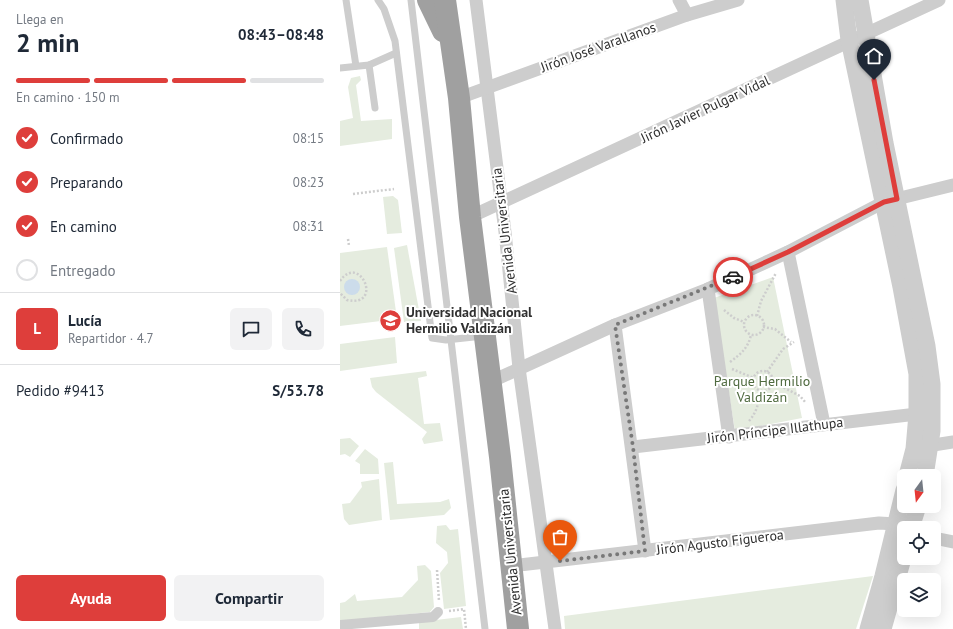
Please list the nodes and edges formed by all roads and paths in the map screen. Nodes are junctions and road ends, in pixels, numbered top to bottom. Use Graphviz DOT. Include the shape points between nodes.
graph roads {
  1 [pos="346,0"];
  2 [pos="378,0"];
  3 [pos="411,0"];
  4 [pos="428,0"];
  5 [pos="445,0"];
  6 [pos="476,0"];
  7 [pos="679,0"];
  8 [pos="738,0"];
  9 [pos="844,0"];
  10 [pos="860,0"];
  11 [pos="940,0"];
  12 [pos="687,15"];
  13 [pos="865,33"];
  14 [pos="849,40"];
  15 [pos="451,46"];
  16 [pos="396,53"];
  17 [pos="369,65"];
  18 [pos="356,66"];
  19 [pos="340,68"];
  20 [pos="487,88"];
  21 [pos="459,98"];
  22 [pos="375,108"];
  23 [pos="953,185"];
  24 [pos="394,189"];
  25 [pos="353,194"];
  26 [pos="890,200"];
  27 [pos="500,203"];
  28 [pos="470,217"];
  29 [pos="348,239"];
  30 [pos="349,246"];
  31 [pos="788,252"];
  32 [pos="340,281"];
  33 [pos="708,288"];
  34 [pos="340,293"];
  35 [pos="757,316"];
  36 [pos="615,325"];
  37 [pos="764,327"];
  38 [pos="751,335"];
  39 [pos="485,336"];
  40 [pos="452,340"];
  41 [pos="807,340"];
  42 [pos="791,342"];
  43 [pos="519,368"];
  44 [pos="767,372"];
  45 [pos="754,378"];
  46 [pos="490,382"];
  47 [pos="773,382"];
  48 [pos="760,390"];
  49 [pos="917,414"];
  50 [pos="824,424"];
  51 [pos="729,437"];
  52 [pos="953,442"];
  53 [pos="930,446"];
  54 [pos="633,447"];
  55 [pos="914,449"];
  56 [pos="909,469"];
  57 [pos="926,469"];
  58 [pos="897,526"];
  59 [pos="941,539"];
  60 [pos="953,542"];
  61 [pos="897,547"];
  62 [pos="645,551"];
  63 [pos="546,562"];
  64 [pos="901,565"];
  65 [pos="511,566"];
  66 [pos="437,570"];
  67 [pos="438,612"];
  68 [pos="340,625"];
  69 [pos="466,629"];
  70 [pos="485,629"];
  71 [pos="518,629"];
  72 [pos="555,629"];
  73 [pos="868,629"];
  74 [pos="883,629"];
  1 -- 18 [label="lane"];
  2 -- 16 [label="lane" via="384,9 395,41"];
  3 -- 40 [label="lane"];
  4 -- 15 [label="highway"];
  5 -- 15 [label="highway, Avenida Universitaria"];
  6 -- 20 [label="street, Avenida Universitaria"];
  7 -- 12 [label="street"];
  8 -- 12 [label="street, Jirón José Varallanos"];
  9 -- 14 [label="street"];
  10 -- 13 [label="street"];
  11 -- 13 [label="street, Jirón Javier Pulgar Vidal"];
  12 -- 20 [label="street, Jirón José Varallanos"];
  13 -- 14 [label="street, Jirón Javier Pulgar Vidal"];
  13 -- 26 [label="street"];
  14 -- 26 [label="street"];
  14 -- 27 [label="street, Jirón Javier Pulgar Vidal"];
  15 -- 21 [label="highway, Avenida Universitaria"];
  16 -- 17 [label="lane"];
  16 -- 40 [label="lane" via="432,338"];
  17 -- 18 [label="lane"];
  17 -- 22 [label="lane"];
  18 -- 19 [label="lane"];
  20 -- 21 [label="street, Jirón José Varallanos"];
  20 -- 27 [label="street, Avenida Universitaria"];
  21 -- 28 [label="highway, Avenida Universitaria"];
  23 -- 26 [label="street"];
  24 -- 25 [label="path"];
  26 -- 31 [label="street"];
  26 -- 49 [label="street" via="917,374"];
  26 -- 53 [label="street" via="927,346 932,384"];
  27 -- 28 [label="street, Jirón Javier Pulgar Vidal"];
  27 -- 43 [label="street, Avenida Universitaria"];
  28 -- 39 [label="highway, Avenida Universitaria"];
  29 -- 30 [label="path"];
  31 -- 33 [label="street"];
  31 -- 35 [label="path" via="769,284"];
  31 -- 41 [label="street"];
  32 -- 34 [label="path" via="347,275 356,274 364,278 367,287 364,296 356,301 347,300"];
  33 -- 36 [label="street"];
  33 -- 51 [label="street"];
  35 -- 37 [label="path" via="762,320"];
  35 -- 38 [label="path" via="751,316 744,322 744,329"];
  36 -- 43 [label="street"];
  36 -- 54 [label="street"];
  37 -- 38 [label="path" via="758,334"];
  37 -- 42 [label="path" via="775,329"];
  38 -- 45 [label="path" via="748,344 728,364 732,369"];
  39 -- 40 [label="lane"];
  39 -- 46 [label="highway, Avenida Universitaria"];
  40 -- 70 [label="lane"];
  41 -- 42 [label="path"];
  41 -- 50 [label="street"];
  42 -- 44 [label="path" via="783,348"];
  43 -- 46 [label="street"];
  43 -- 63 [label="street, Avenida Universitaria"];
  44 -- 45 [label="path" via="760,371"];
  44 -- 47 [label="path" via="772,376"];
  45 -- 48 [label="path" via="755,387"];
  46 -- 65 [label="highway, Avenida Universitaria"];
  47 -- 48 [label="path" via="767,390"];
  47 -- 50 [label="path" via="800,396"];
  48 -- 51 [label="path" via="754,415 744,427"];
  49 -- 50 [label="street, Jirón Príncipe Illathupa"];
  49 -- 55 [label="street"];
  50 -- 51 [label="street, Jirón Príncipe Illathupa"];
  51 -- 54 [label="street, Jirón Príncipe Illathupa"];
  52 -- 53 [label="street"];
  53 -- 55 [label="street"];
  53 -- 57 [label="street"];
  54 -- 62 [label="street"];
  55 -- 56 [label="street"];
  58 -- 62 [label="street, Jirón Agusto Figueroa" via="879,523"];
  59 -- 60 [label="street"];
  61 -- 73 [label="street"];
  62 -- 63 [label="street, Jirón Agusto Figueroa"];
  63 -- 65 [label="street, Jirón Agusto Figueroa"];
  63 -- 72 [label="street, Avenida Universitaria"];
  64 -- 74 [label="street"];
  65 -- 71 [label="highway, Avenida Universitaria"];
  66 -- 67 [label="path"];
  67 -- 68 [label="street" via="433,617"];
  67 -- 69 [label="path" via="464,609"];
}
